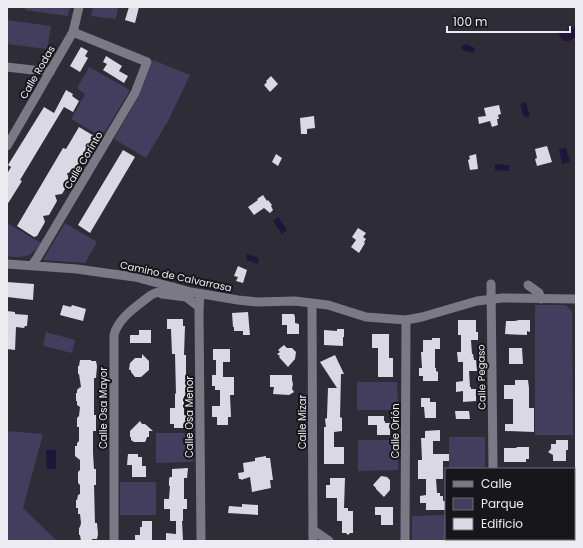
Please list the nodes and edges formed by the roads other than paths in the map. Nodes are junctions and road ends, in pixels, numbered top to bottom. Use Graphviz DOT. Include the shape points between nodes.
graph roads {
  1 [pos="79,7"];
  2 [pos="73,32"];
  3 [pos="7,67"];
  4 [pos="50,72"];
  5 [pos="7,146"];
  6 [pos="7,264"];
  7 [pos="32,266"];
  8 [pos="491,284"];
  9 [pos="528,285"];
  10 [pos="179,292"];
  11 [pos="200,294"];
  12 [pos="541,299"];
  13 [pos="576,299"];
  14 [pos="490,300"];
  15 [pos="312,304"];
  16 [pos="199,307"];
  17 [pos="406,320"];
  18 [pos="493,468"];
  19 [pos="313,530"];
  20 [pos="114,541"];
  21 [pos="201,541"];
  22 [pos="313,541"];
  23 [pos="329,541"];
  24 [pos="406,541"];
  1 -- 2 [label="street, Calle Rodas"];
  2 -- 4 [label="street, Calle Rodas"];
  2 -- 7 [label="street, Calle Corinto" via="147,62 135,93"];
  3 -- 4 [label="street"];
  4 -- 5 [label="street, Calle Rodas"];
  6 -- 7 [label="street, Camino de Calvarrasa"];
  7 -- 10 [label="street, Camino de Calvarrasa" via="135,277"];
  8 -- 14 [label="street, Calle Pegaso"];
  9 -- 12 [label="street" via="539,292"];
  10 -- 11 [label="street, Camino de Calvarrasa"];
  10 -- 16 [label="street"];
  10 -- 20 [label="street, Calle Osa Mayor" via="151,294 115,329"];
  11 -- 15 [label="street, Camino de Calvarrasa" via="251,302 295,301"];
  11 -- 16 [label="street, Calle Osa Menor"];
  12 -- 13 [label="street, Camino de Calvarrasa"];
  12 -- 14 [label="street, Camino de Calvarrasa"];
  14 -- 17 [label="street, Camino de Calvarrasa" via="477,301"];
  14 -- 18 [label="street, Calle Pegaso"];
  15 -- 17 [label="street, Camino de Calvarrasa" via="328,305 366,317"];
  15 -- 19 [label="street, Calle Mizar"];
  16 -- 21 [label="street, Calle Osa Menor"];
  17 -- 24 [label="street, Calle Orión"];
  19 -- 22 [label="street, Calle Mizar"];
  19 -- 23 [label="street"];
}
